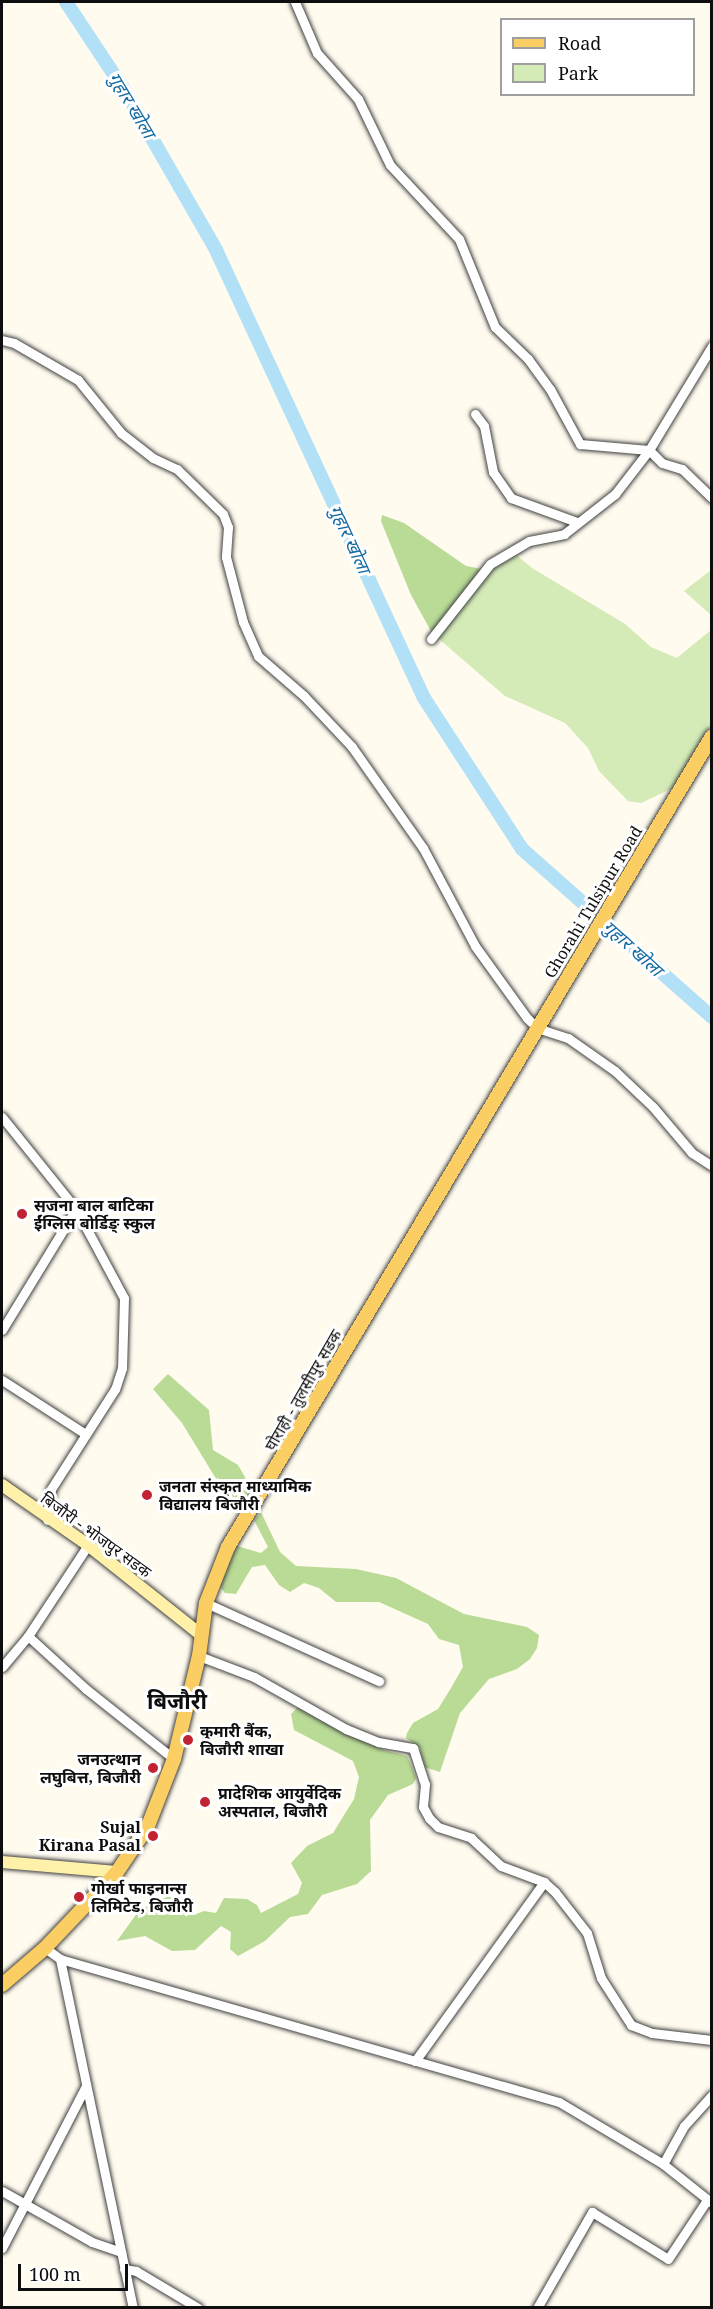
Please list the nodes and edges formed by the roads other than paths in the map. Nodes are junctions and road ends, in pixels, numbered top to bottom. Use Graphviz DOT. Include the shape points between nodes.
graph roads {
  1 [pos="295,2"];
  2 [pos="2,340"];
  3 [pos="711,346"];
  4 [pos="475,414"];
  5 [pos="649,450"];
  6 [pos="711,498"];
  7 [pos="577,522"];
  8 [pos="431,639"];
  9 [pos="711,736"];
  10 [pos="537,1028"];
  11 [pos="2,1116"];
  12 [pos="711,1166"];
  13 [pos="76,1209"];
  14 [pos="2,1330"];
  15 [pos="2,1380"];
  16 [pos="84,1433"];
  17 [pos="2,1485"];
  18 [pos="47,1520"];
  19 [pos="88,1545"];
  20 [pos="206,1603"];
  21 [pos="200,1634"];
  22 [pos="28,1636"];
  23 [pos="199,1656"];
  24 [pos="2,1667"];
  25 [pos="379,1681"];
  26 [pos="174,1759"];
  27 [pos="2,1862"];
  28 [pos="117,1872"];
  29 [pos="544,1882"];
  30 [pos="45,1948"];
  31 [pos="60,1959"];
  32 [pos="2,1985"];
  33 [pos="711,2040"];
  34 [pos="415,2061"];
  35 [pos="86,2086"];
  36 [pos="711,2095"];
  37 [pos="663,2164"];
  38 [pos="2,2191"];
  39 [pos="709,2202"];
  40 [pos="27,2204"];
  41 [pos="2,2248"];
  42 [pos="121,2252"];
  43 [pos="124,2269"];
  44 [pos="133,2307"];
  45 [pos="198,2307"];
  46 [pos="537,2307"];
  1 -- 5 [label="street" via="317,54 358,99 390,165 459,239 495,327 550,389 580,444"];
  2 -- 10 [label="street" via="78,380 121,434 153,458 177,469 224,514 228,527 226,557 243,622 258,656 304,696 352,747 423,848 475,946"];
  3 -- 5 [label="street"];
  4 -- 7 [label="street" via="484,426 493,472 511,498"];
  5 -- 6 [label="street" via="662,463 682,469"];
  5 -- 7 [label="street" via="615,494"];
  7 -- 8 [label="street" via="564,534 529,541 490,564"];
  9 -- 10 [label="main road, Ghorahi Tulsipur Road"];
  10 -- 12 [label="street" via="568,1038 615,1071 653,1107 692,1153"];
  10 -- 20 [label="main road, घोराही - तुलसीपुर सडक" via="228,1547"];
  11 -- 13 [label="street"];
  13 -- 14 [label="street"];
  13 -- 16 [label="street" via="124,1298 122,1368 115,1389"];
  15 -- 16 [label="street"];
  16 -- 18 [label="street" via="51,1489"];
  17 -- 18 [label="street, बिजौरी - भोजपुर सडक"];
  18 -- 19 [label="street, बिजौरी - भोजपुर सडक"];
  19 -- 21 [label="street, बिजौरी - भोजपुर सडक"];
  19 -- 22 [label="street"];
  20 -- 21 [label="main road, घोराही - तुलसीपुर सडक"];
  20 -- 25 [label="street"];
  21 -- 23 [label="main road, घोराही - तुलसीपुर सडक"];
  22 -- 24 [label="street"];
  22 -- 26 [label="street" via="86,1689"];
  23 -- 26 [label="main road, घोराही - तुलसीपुर सडक"];
  23 -- 29 [label="street" via="254,1677 346,1729 378,1742 413,1748 425,1784 423,1807 429,1818 438,1827 471,1838 514,1874"];
  26 -- 28 [label="main road, घोराही - तुलसीपुर सडक" via="148,1826"];
  27 -- 28 [label="street"];
  28 -- 30 [label="main road, घोराही - तुलसीपुर सडक"];
  29 -- 33 [label="street" via="587,1933 601,1978 631,2025 652,2033"];
  29 -- 34 [label="street"];
  30 -- 31 [label="street"];
  30 -- 32 [label="main road, घोराही - तुलसीपुर सडक"];
  31 -- 34 [label="street"];
  31 -- 35 [label="street"];
  34 -- 37 [label="street" via="559,2102"];
  35 -- 40 [label="street"];
  35 -- 42 [label="street"];
  36 -- 37 [label="street" via="684,2126"];
  37 -- 39 [label="street"];
  38 -- 40 [label="street"];
  39 -- 46 [label="street" via="668,2259 592,2212"];
  40 -- 41 [label="street"];
  40 -- 42 [label="street" via="92,2242"];
  42 -- 43 [label="street"];
  43 -- 44 [label="street"];
  43 -- 45 [label="street" via="136,2271"];
}
